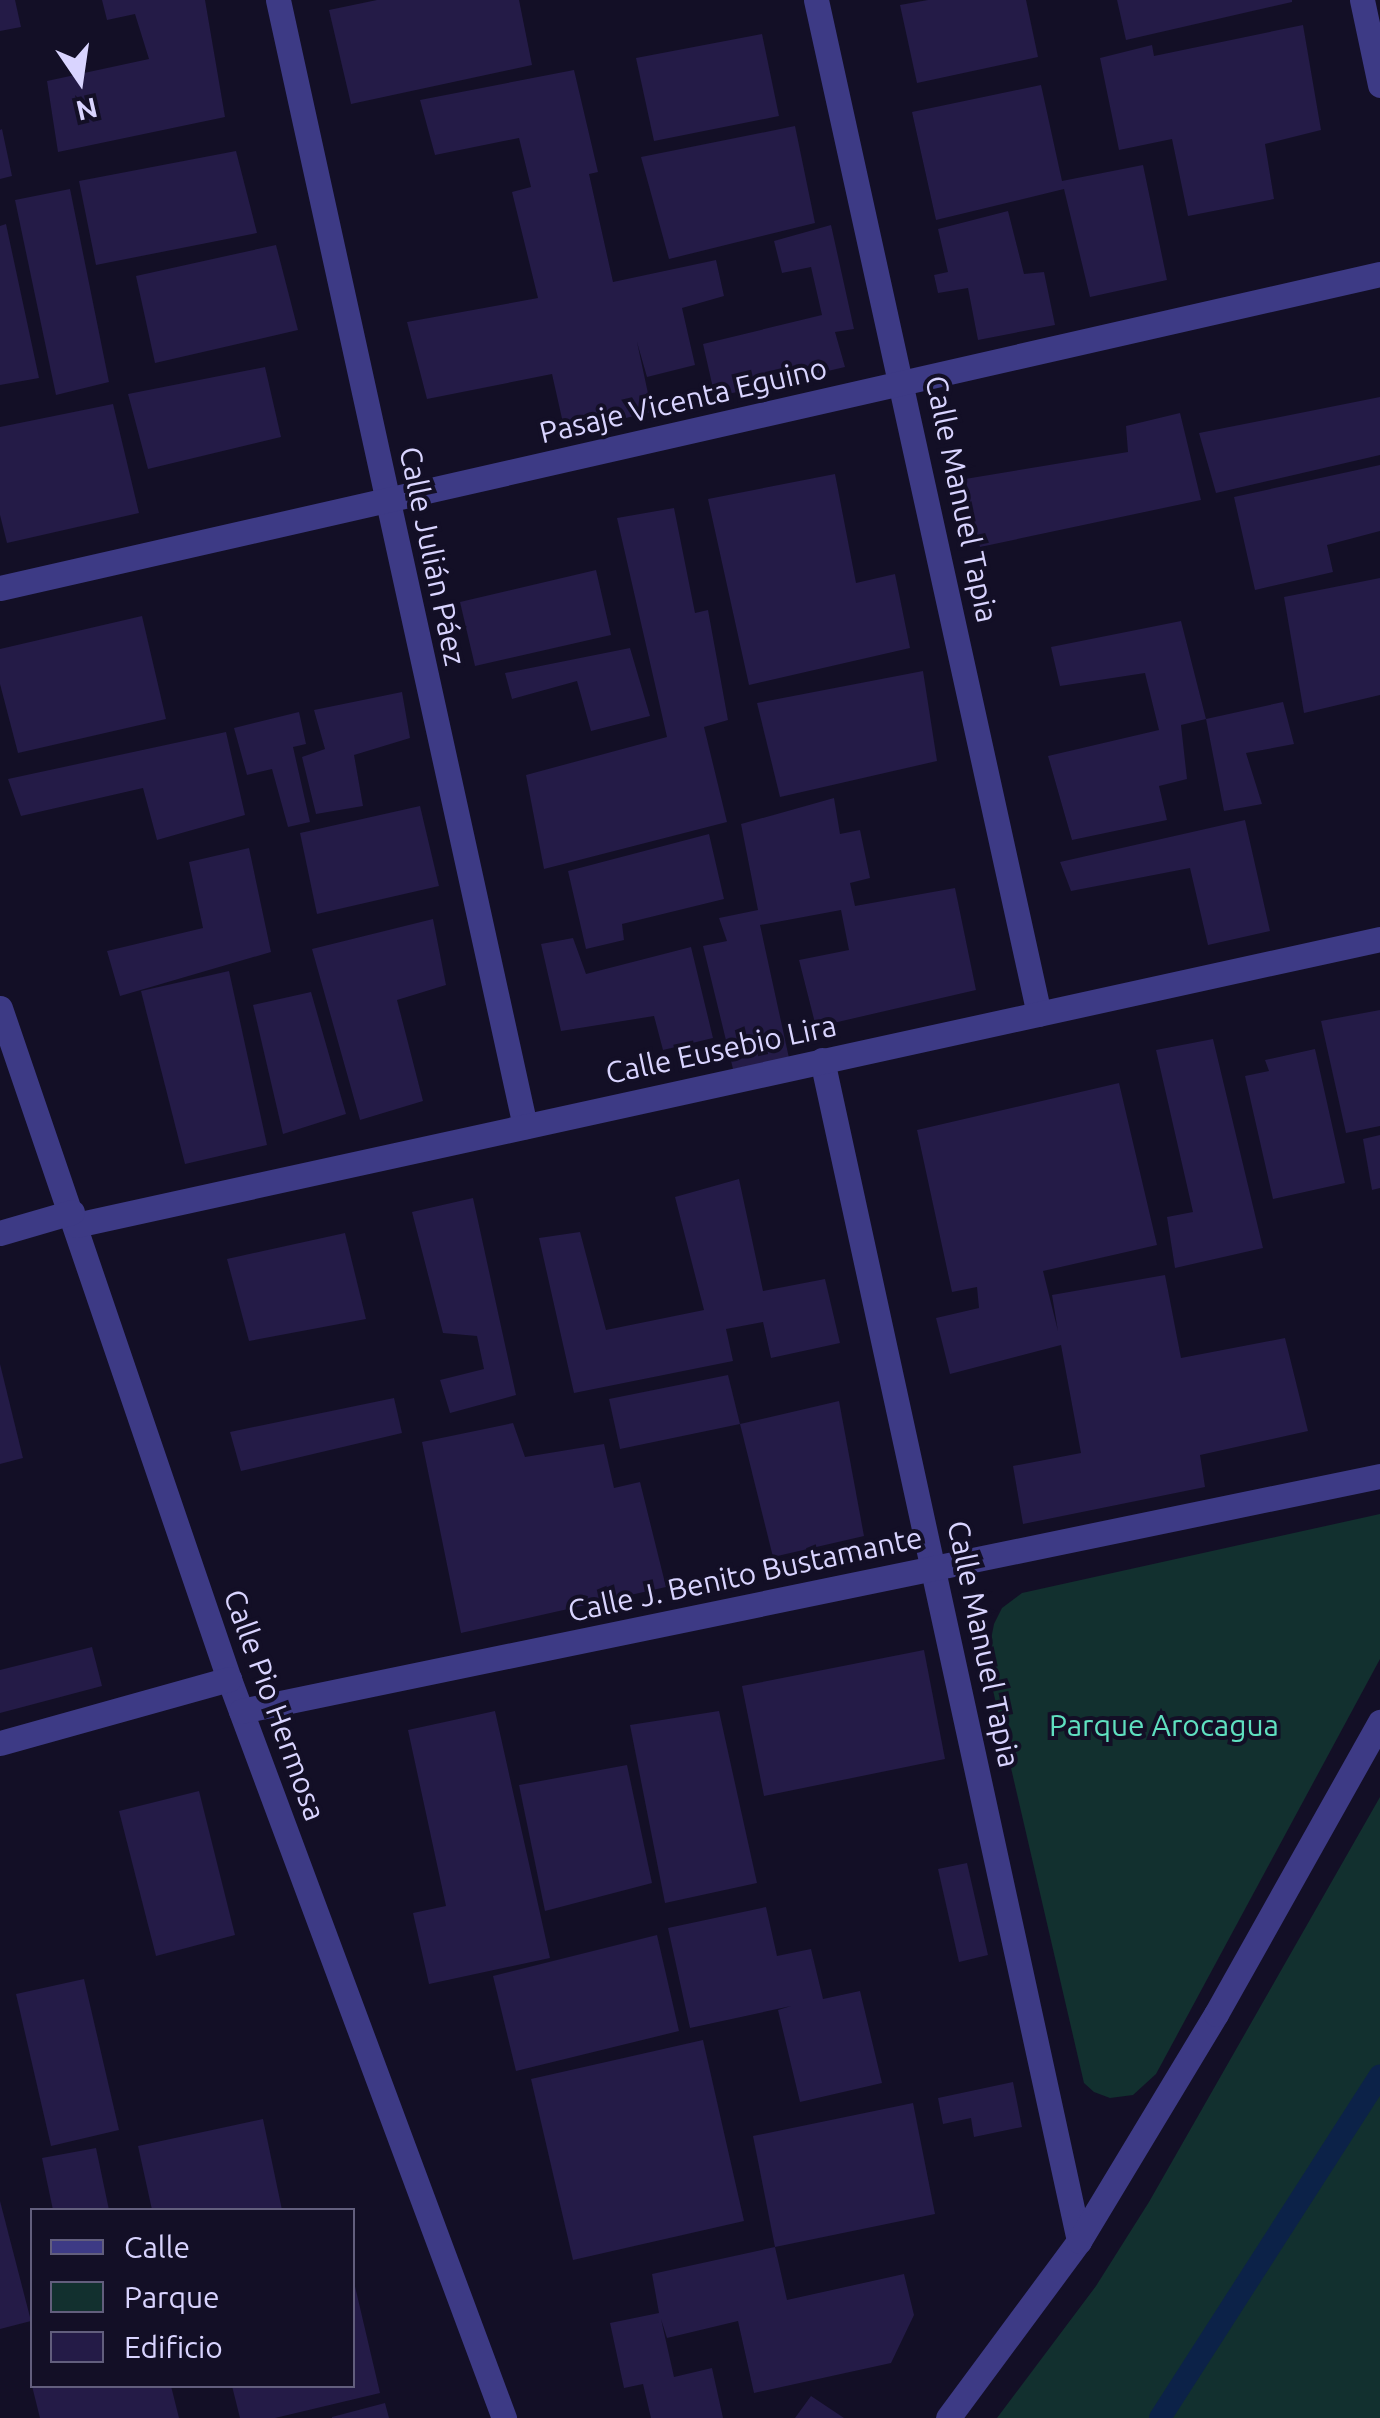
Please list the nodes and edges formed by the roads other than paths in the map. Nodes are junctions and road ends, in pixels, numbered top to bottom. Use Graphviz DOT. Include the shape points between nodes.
graph roads {
  1 [pos="278,0"];
  2 [pos="816,0"];
  3 [pos="1362,0"];
  4 [pos="1375,37"];
  5 [pos="1380,85"];
  6 [pos="1380,274"];
  7 [pos="903,383"];
  8 [pos="388,500"];
  9 [pos="0,588"];
  10 [pos="1380,939"];
  11 [pos="0,1008"];
  12 [pos="1039,1014"];
  13 [pos="822,1060"];
  14 [pos="525,1126"];
  15 [pos="74,1218"];
  16 [pos="0,1233"];
  17 [pos="1380,1476"];
  18 [pos="936,1568"];
  19 [pos="229,1679"];
  20 [pos="241,1711"];
  21 [pos="1380,1722"];
  22 [pos="0,1742"];
  23 [pos="1079,2241"];
  24 [pos="504,2418"];
  25 [pos="948,2418"];
  1 -- 8 [label="street, Calle Julián Páez"];
  2 -- 7 [label="street, Calle Manuel Tapia"];
  3 -- 4 [label="street"];
  4 -- 5 [label="street"];
  6 -- 7 [label="street, Pasaje Vicenta Eguino"];
  7 -- 8 [label="street, Pasaje Vicenta Eguino"];
  7 -- 12 [label="street, Calle Manuel Tapia"];
  8 -- 9 [label="street, Pasaje Vicenta Eguino"];
  8 -- 14 [label="street, Calle Julián Páez"];
  10 -- 12 [label="street, Calle Eusebio Lira"];
  11 -- 15 [label="street, Calle Pio Hermosa"];
  12 -- 13 [label="street, Calle Eusebio Lira"];
  13 -- 14 [label="street, Calle Eusebio Lira"];
  13 -- 18 [label="street, Calle Manuel Tapia"];
  14 -- 15 [label="street, Calle Eusebio Lira"];
  15 -- 16 [label="street, Calle Eusebio Lira"];
  15 -- 19 [label="street, Calle Pio Hermosa"];
  17 -- 18 [label="street, Calle J. Benito Bustamante"];
  18 -- 20 [label="street, Calle J. Benito Bustamante"];
  18 -- 23 [label="street, Calle Manuel Tapia"];
  19 -- 20 [label="street, Calle Pio Hermosa"];
  19 -- 22 [label="street"];
  20 -- 24 [label="street, Calle Pio Hermosa"];
  21 -- 23 [label="street"];
  23 -- 25 [label="street"];
}
